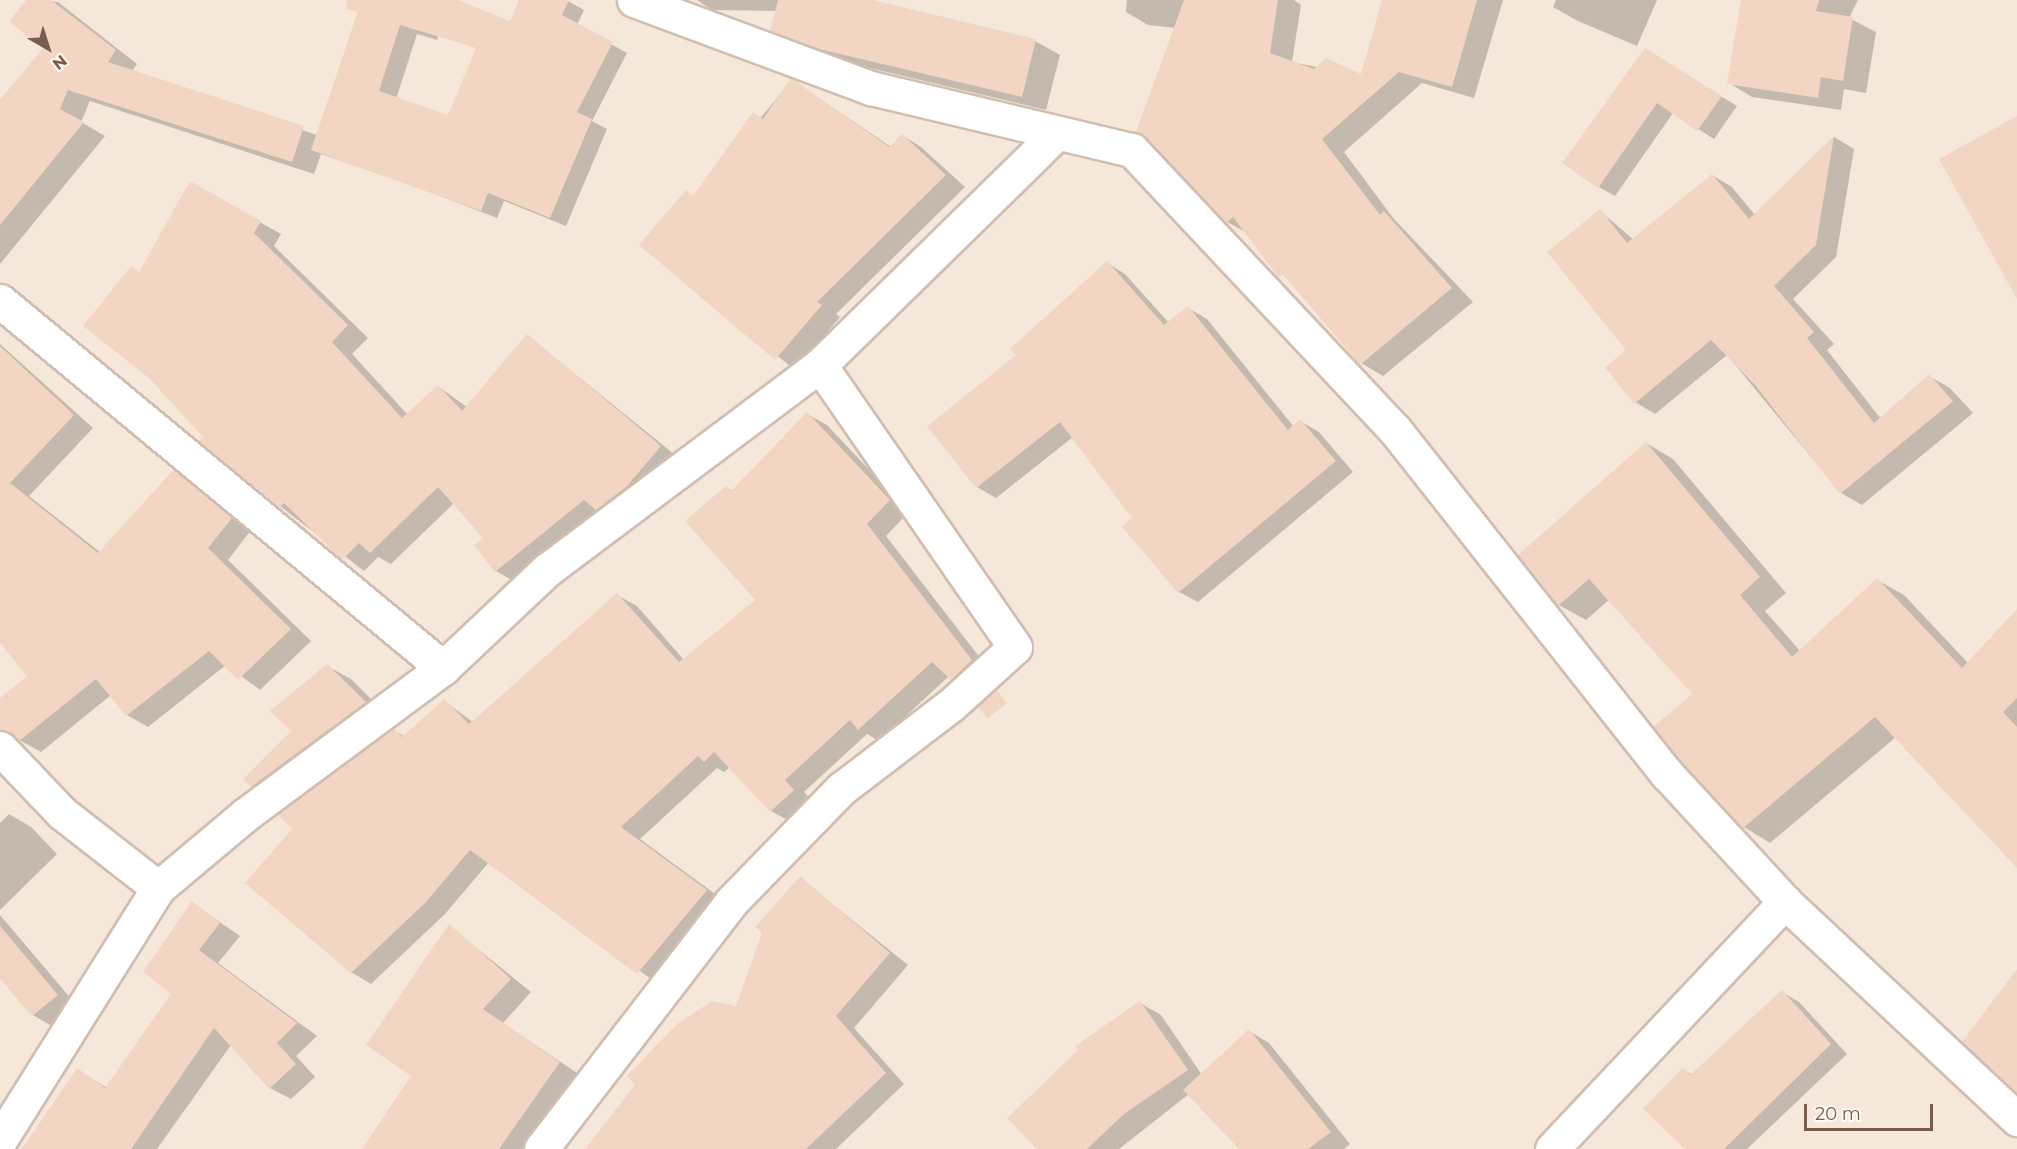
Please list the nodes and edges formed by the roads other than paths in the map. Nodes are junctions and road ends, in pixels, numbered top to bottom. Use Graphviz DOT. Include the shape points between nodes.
graph roads {
  1 [pos="634,0"];
  2 [pos="663,7"];
  3 [pos="1057,133"];
  4 [pos="0,302"];
  5 [pos="820,365"];
  6 [pos="443,668"];
  7 [pos="0,748"];
  8 [pos="158,888"];
  9 [pos="1785,902"];
  10 [pos="2017,1119"];
  11 [pos="0,1140"];
  12 [pos="542,1149"];
  13 [pos="1552,1149"];
  1 -- 2 [label="street"];
  2 -- 3 [label="street" via="871,88"];
  3 -- 5 [label="street"];
  3 -- 9 [label="street" via="1132,150 1395,430 1667,774"];
  4 -- 6 [label="street"];
  5 -- 6 [label="street" via="547,570"];
  5 -- 12 [label="street" via="1015,647 951,705 841,789 731,902"];
  6 -- 8 [label="street" via="245,815"];
  7 -- 8 [label="street" via="62,813"];
  8 -- 11 [label="street"];
  9 -- 10 [label="street"];
  9 -- 13 [label="street"];
}
